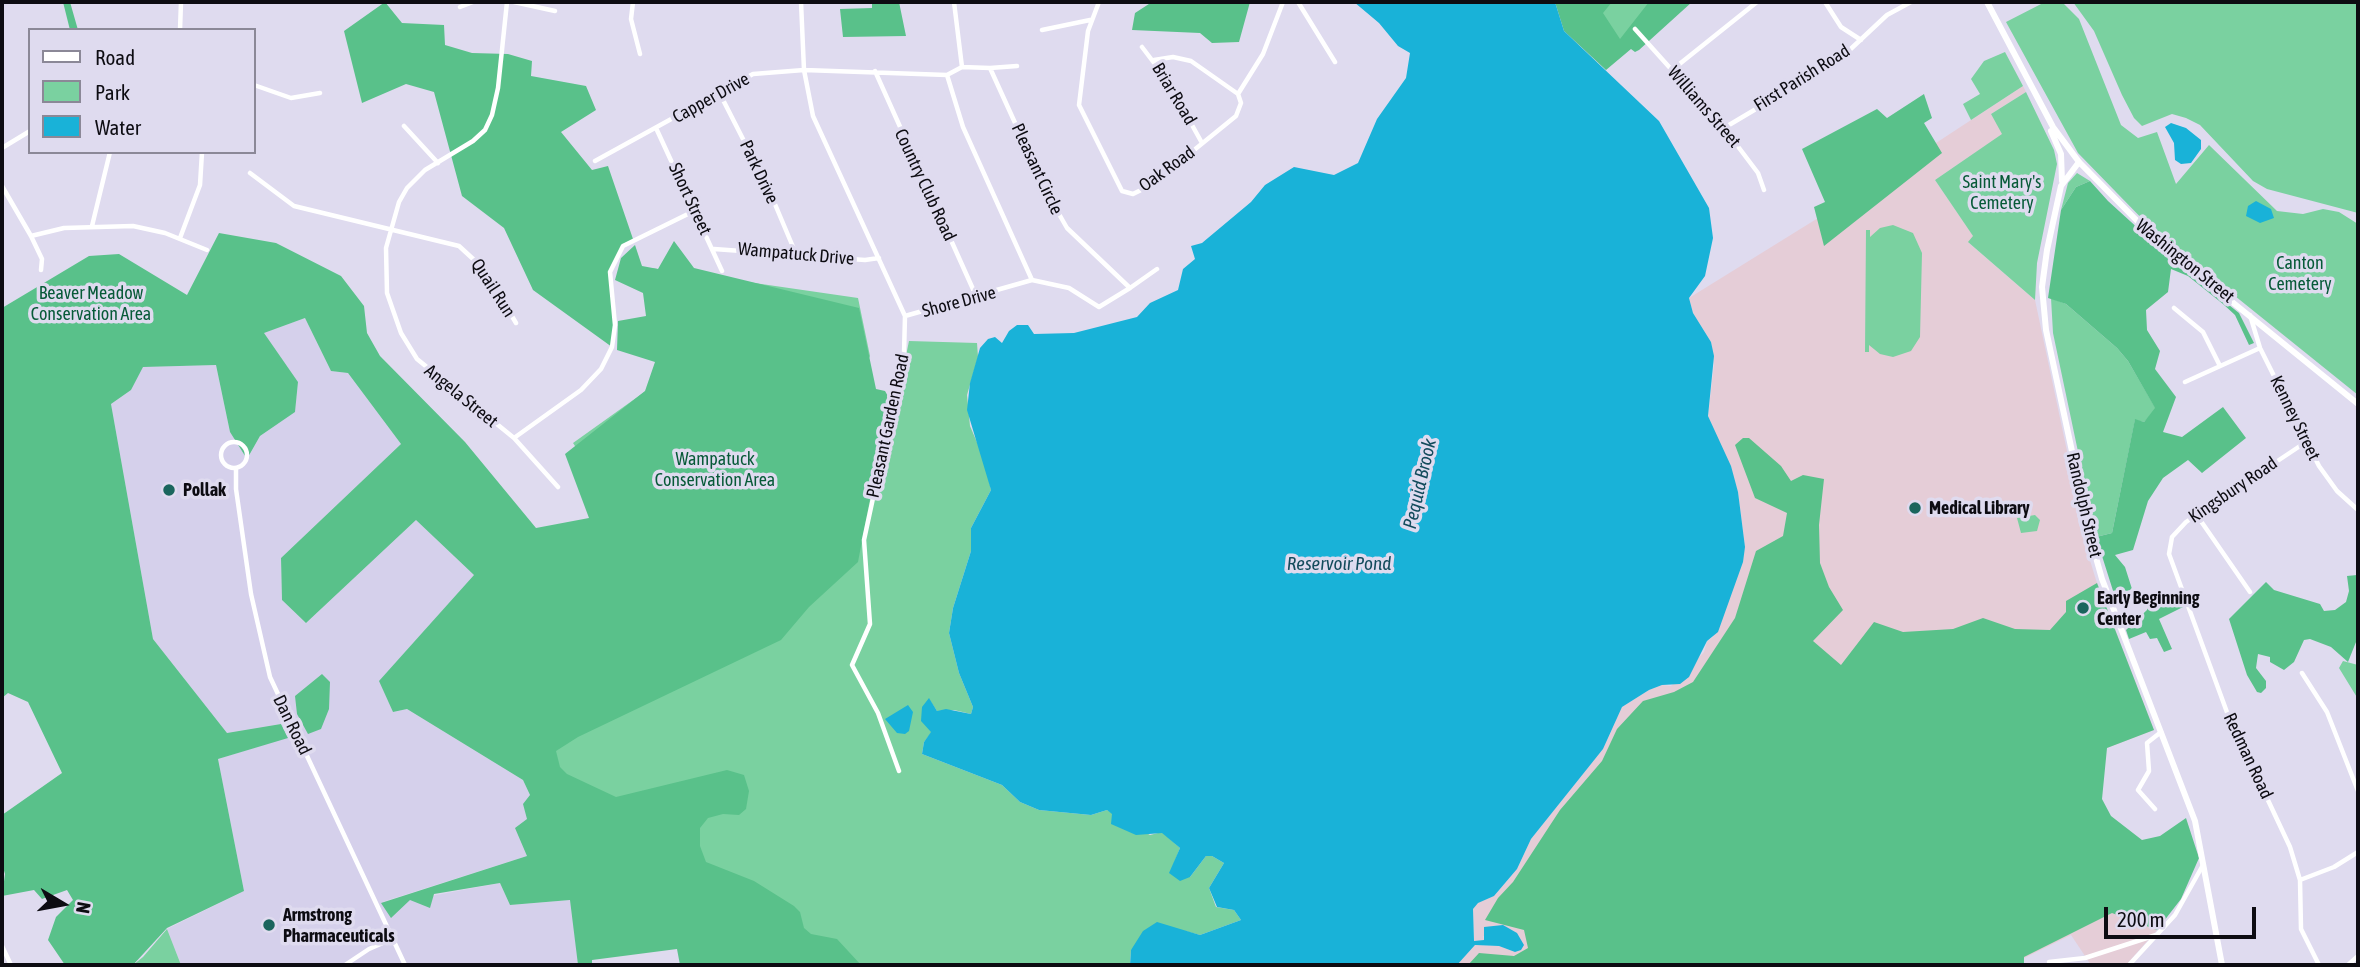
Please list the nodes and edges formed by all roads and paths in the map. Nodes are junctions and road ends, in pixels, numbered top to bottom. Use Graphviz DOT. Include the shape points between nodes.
graph roads {
  1 [pos="181,2"];
  2 [pos="473,2"];
  3 [pos="507,2"];
  4 [pos="514,2"];
  5 [pos="633,2"];
  6 [pos="801,2"];
  7 [pos="954,2"];
  8 [pos="1099,2"];
  9 [pos="1283,2"];
  10 [pos="1298,2"];
  11 [pos="1757,2"];
  12 [pos="1825,2"];
  13 [pos="1911,2"];
  14 [pos="1987,2"];
  15 [pos="460,6"];
  16 [pos="555,11"];
  17 [pos="1090,20"];
  18 [pos="180,28"];
  19 [pos="1635,29"];
  20 [pos="1042,30"];
  21 [pos="1861,40"];
  22 [pos="1142,47"];
  23 [pos="640,54"];
  24 [pos="1154,60"];
  25 [pos="1335,62"];
  26 [pos="1017,66"];
  27 [pos="962,67"];
  28 [pos="990,68"];
  29 [pos="804,70"];
  30 [pos="875,71"];
  31 [pos="1672,71"];
  32 [pos="947,75"];
  33 [pos="256,86"];
  34 [pos="719,92"];
  35 [pos="320,93"];
  36 [pos="1238,94"];
  37 [pos="2036,96"];
  38 [pos="404,126"];
  39 [pos="656,128"];
  40 [pos="1724,128"];
  41 [pos="28,132"];
  42 [pos="1202,143"];
  43 [pos="2,148"];
  44 [pos="110,154"];
  45 [pos="202,154"];
  46 [pos="2077,160"];
  47 [pos="595,161"];
  48 [pos="438,163"];
  49 [pos="250,173"];
  50 [pos="2063,175"];
  51 [pos="2061,186"];
  52 [pos="3,190"];
  53 [pos="1764,190"];
  54 [pos="694,211"];
  55 [pos="92,226"];
  56 [pos="390,229"];
  57 [pos="31,236"];
  58 [pos="180,238"];
  59 [pos="713,248"];
  60 [pos="207,250"];
  61 [pos="796,254"];
  62 [pos="879,258"];
  63 [pos="1157,269"];
  64 [pos="41,270"];
  65 [pos="722,271"];
  66 [pos="1032,280"];
  67 [pos="1130,288"];
  68 [pos="977,298"];
  69 [pos="2174,308"];
  70 [pos="2250,314"];
  71 [pos="905,316"];
  72 [pos="516,323"];
  73 [pos="2260,348"];
  74 [pos="2220,366"];
  75 [pos="2185,382"];
  76 [pos="2358,404"];
  77 [pos="514,438"];
  78 [pos="2306,442"];
  79 [pos="236,468"];
  80 [pos="558,487"];
  81 [pos="2358,510"];
  82 [pos="2196,514"];
  83 [pos="2169,547"];
  84 [pos="2250,592"];
  85 [pos="2302,673"];
  86 [pos="2162,731"];
  87 [pos="899,771"];
  88 [pos="2358,791"];
  89 [pos="2155,809"];
  90 [pos="2358,852"];
  91 [pos="2205,861"];
  92 [pos="2300,880"];
  93 [pos="2157,935"];
  94 [pos="392,939"];
  95 [pos="2,946"];
  96 [pos="2358,956"];
  97 [pos="2049,962"];
  98 [pos="11,965"];
  99 [pos="345,965"];
  100 [pos="405,965"];
  101 [pos="2129,965"];
  102 [pos="2222,965"];
  103 [pos="2319,965"];
  104 [pos="2348,965"];
  1 -- 18 [label="street"];
  2 -- 15 [label="street"];
  3 -- 48 [label="street, Angela Street" via="492,116 473,141"];
  4 -- 16 [label="street"];
  5 -- 23 [label="street" via="633,33"];
  6 -- 29 [label="street, Pleasant Garden Road"];
  7 -- 27 [label="street"];
  8 -- 17 [label="street, Oak Road"];
  9 -- 36 [label="street, Oak Road" via="1264,54"];
  10 -- 25 [label="street"];
  11 -- 31 [label="street"];
  12 -- 21 [label="street" via="1841,27"];
  13 -- 21 [label="street, First Parish Road" via="1887,15"];
  14 -- 37 [label="main road, Washington Street"];
  17 -- 20 [label="street"];
  17 -- 42 [label="street, Oak Road" via="1079,105 1122,191 1133,194 1151,185"];
  19 -- 31 [label="street, Williams Street"];
  21 -- 40 [label="street, First Parish Road" via="1840,59"];
  22 -- 24 [label="street, Briar Road"];
  24 -- 36 [label="street" via="1173,57 1191,61"];
  24 -- 42 [label="street, Briar Road"];
  26 -- 28 [label="street"];
  27 -- 28 [label="street"];
  27 -- 32 [label="street"];
  28 -- 67 [label="street, Pleasant Circle" via="1060,218"];
  29 -- 30 [label="street, Capper Drive"];
  29 -- 34 [label="street, Capper Drive" via="753,74"];
  29 -- 62 [label="street, Pleasant Garden Road" via="813,116"];
  30 -- 32 [label="street, Capper Drive"];
  30 -- 68 [label="street, Country Club Road"];
  31 -- 40 [label="street, Williams Street"];
  32 -- 66 [label="street" via="963,127"];
  33 -- 35 [label="street" via="291,98"];
  34 -- 39 [label="street, Capper Drive"];
  34 -- 61 [label="street, Park Drive"];
  36 -- 42 [label="street, Oak Road" via="1241,103 1236,116"];
  37 -- 46 [label="main road, Washington Street"];
  37 -- 50 [label="main road, Washington Street" via="2061,154"];
  38 -- 48 [label="street"];
  39 -- 47 [label="street, Capper Drive"];
  39 -- 54 [label="street, Short Street"];
  40 -- 53 [label="street, Williams Street" via="1758,173"];
  41 -- 43 [label="street"];
  44 -- 55 [label="street"];
  45 -- 58 [label="street" via="200,185"];
  46 -- 50 [label="main road" via="2067,163"];
  46 -- 51 [label="main road, Randolph Street"];
  46 -- 70 [label="main road, Washington Street" via="2141,227"];
  48 -- 56 [label="street, Angela Street" via="407,188"];
  49 -- 56 [label="street, Quail Run" via="294,206"];
  50 -- 51 [label="main road, Washington Street"];
  51 -- 86 [label="main road, Randolph Street" via="2043,276 2046,330 2098,567"];
  52 -- 57 [label="street"];
  54 -- 59 [label="street, Short Street"];
  54 -- 77 [label="street" via="623,246 610,272 615,325 612,347 601,369 581,390"];
  55 -- 57 [label="street"];
  55 -- 58 [label="street" via="133,226"];
  56 -- 72 [label="street, Quail Run" via="447,242 470,253"];
  56 -- 77 [label="street, Angela Street" via="384,267 387,293 401,333 426,368"];
  57 -- 64 [label="street" via="42,259"];
  58 -- 60 [label="street"];
  59 -- 61 [label="street, Wampatuck Drive"];
  59 -- 65 [label="street, Short Street"];
  61 -- 62 [label="street, Wampatuck Drive"];
  62 -- 71 [label="street, Pleasant Garden Road"];
  63 -- 67 [label="street"];
  66 -- 67 [label="street" via="1069,288 1099,307"];
  66 -- 68 [label="street, Shore Drive"];
  68 -- 71 [label="street, Shore Drive"];
  69 -- 74 [label="street" via="2203,332"];
  70 -- 73 [label="street, Kenney Street"];
  70 -- 76 [label="main road, Washington Street"];
  71 -- 87 [label="street, Pleasant Garden Road" via="904,354 864,540 870,624 852,665 878,713"];
  73 -- 74 [label="street"];
  73 -- 78 [label="street, Kenney Street"];
  74 -- 75 [label="street"];
  77 -- 80 [label="street, Angela Street"];
  78 -- 81 [label="street, Kenney Street" via="2325,476"];
  78 -- 82 [label="street, Kingsbury Road"];
  79 -- 79 [label="street, Dan Road" via="244,463 247,451 242,444 230,442 221,456 225,464"];
  79 -- 94 [label="street, Dan Road" via="264,660"];
  82 -- 83 [label="street, Kingsbury Road" via="2178,528"];
  82 -- 84 [label="street"];
  83 -- 92 [label="street, Redman Road" via="2172,568 2228,715 2280,823"];
  85 -- 88 [label="street" via="2327,712"];
  86 -- 89 [label="street" via="2147,743 2149,771 2138,790"];
  86 -- 91 [label="main road, Randolph Street"];
  90 -- 92 [label="street"];
  91 -- 93 [label="street" via="2184,901"];
  91 -- 102 [label="main road, Randolph Street"];
  92 -- 103 [label="street, Redman Road" via="2301,929"];
  93 -- 97 [label="street" via="2085,958"];
  93 -- 101 [label="street"];
  94 -- 99 [label="street"];
  94 -- 100 [label="street, Dan Road"];
  95 -- 98 [label="street"];
  96 -- 104 [label="street"];
}
